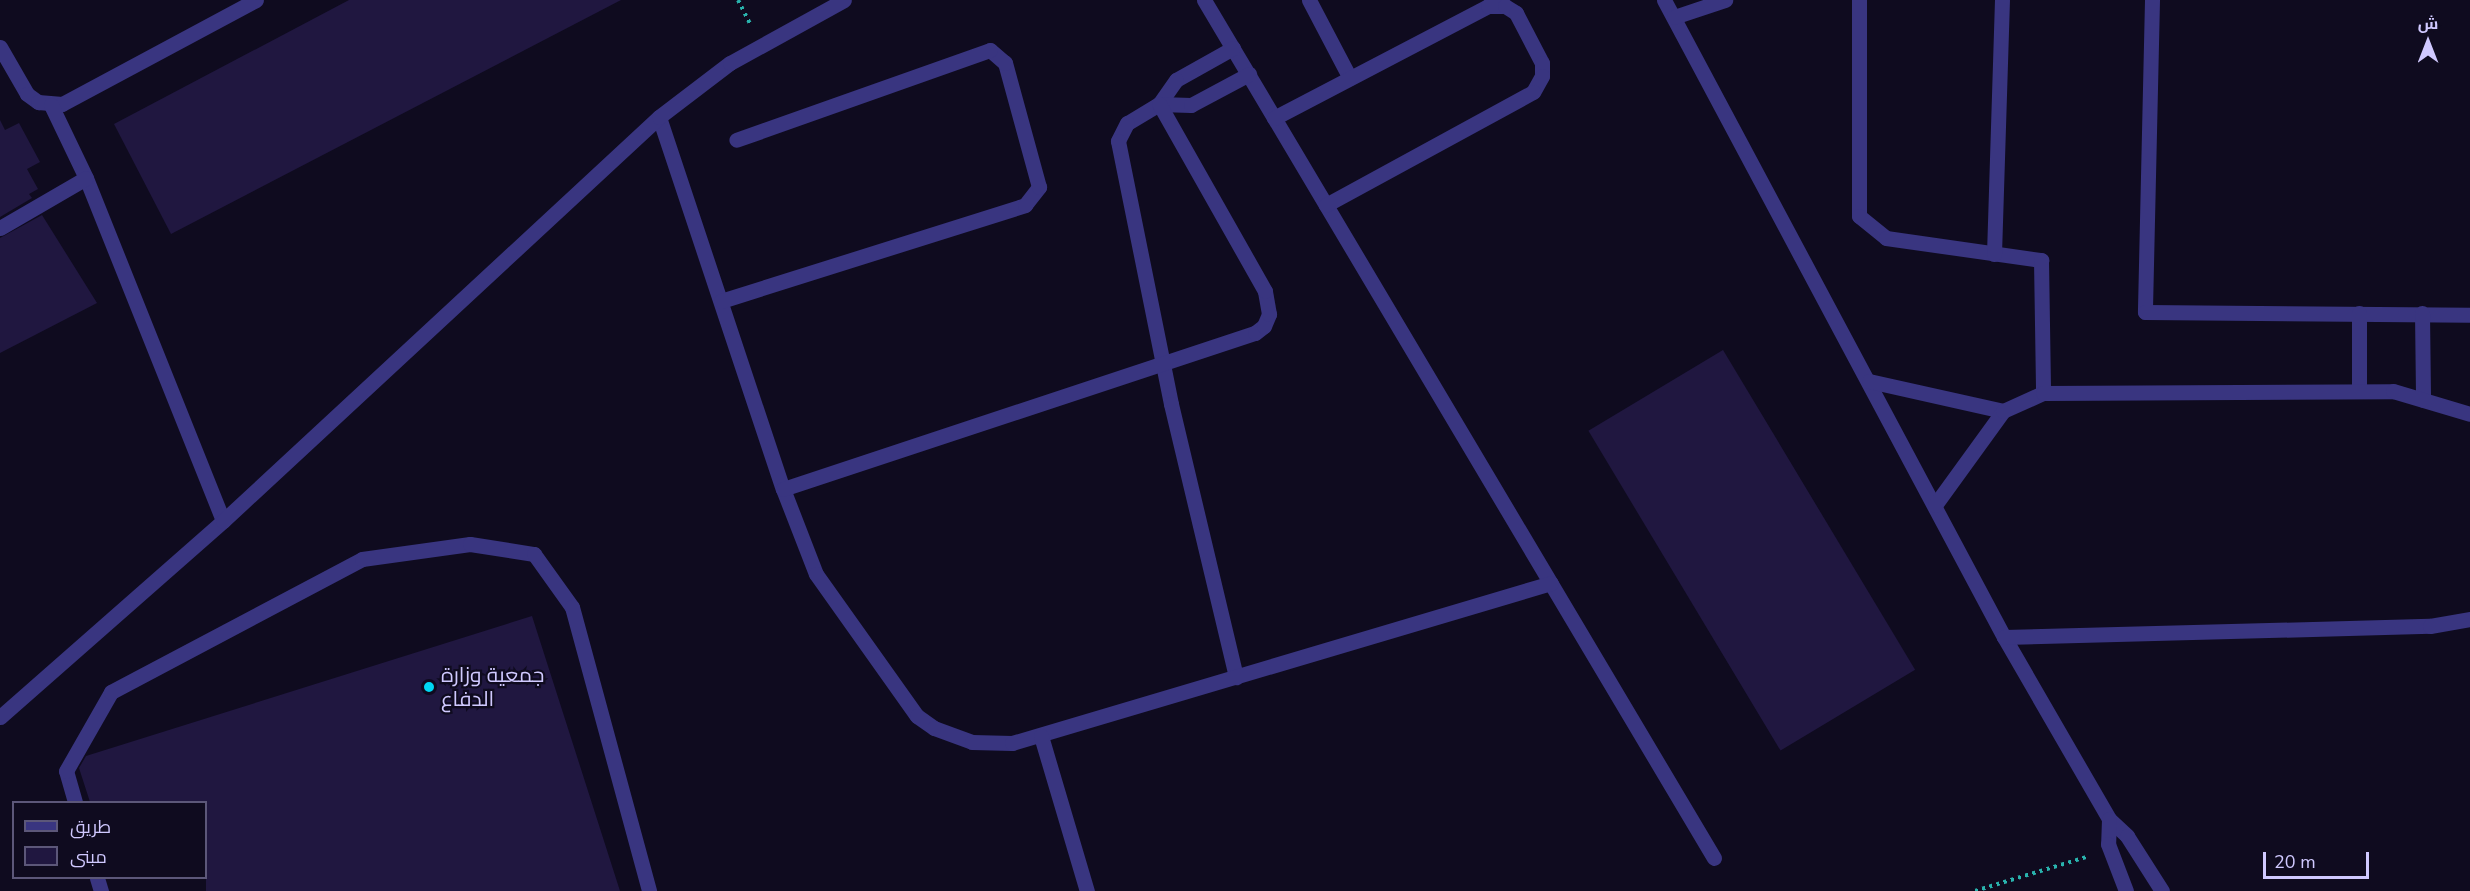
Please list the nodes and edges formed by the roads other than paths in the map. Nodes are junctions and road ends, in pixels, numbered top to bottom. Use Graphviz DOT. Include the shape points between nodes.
graph roads {
  1 [pos="256,0"];
  2 [pos="844,0"];
  3 [pos="1204,0"];
  4 [pos="1309,0"];
  5 [pos="1664,0"];
  6 [pos="1725,0"];
  7 [pos="1859,0"];
  8 [pos="2002,0"];
  9 [pos="2152,0"];
  10 [pos="1674,18"];
  11 [pos="0,47"];
  12 [pos="1233,48"];
  13 [pos="1249,74"];
  14 [pos="1350,78"];
  15 [pos="1160,104"];
  16 [pos="51,105"];
  17 [pos="659,117"];
  18 [pos="1275,118"];
  19 [pos="736,140"];
  20 [pos="86,178"];
  21 [pos="1326,205"];
  22 [pos="0,228"];
  23 [pos="1994,254"];
  24 [pos="721,301"];
  25 [pos="2359,313"];
  26 [pos="2422,313"];
  27 [pos="2470,315"];
  28 [pos="1162,364"];
  29 [pos="1869,381"];
  30 [pos="2359,391"];
  31 [pos="2043,393"];
  32 [pos="2423,400"];
  33 [pos="2003,411"];
  34 [pos="2470,414"];
  35 [pos="783,489"];
  36 [pos="1935,505"];
  37 [pos="223,521"];
  38 [pos="1551,583"];
  39 [pos="2470,619"];
  40 [pos="2004,637"];
  41 [pos="1236,677"];
  42 [pos="0,717"];
  43 [pos="1041,736"];
  44 [pos="75,801"];
  45 [pos="2109,819"];
  46 [pos="1714,858"];
  47 [pos="649,891"];
  48 [pos="1087,891"];
  49 [pos="2126,891"];
  50 [pos="2162,891"];
  1 -- 16 [label="lane" via="71,99"];
  2 -- 17 [label="lane" via="740,57"];
  3 -- 12 [label="lane"];
  4 -- 14 [label="lane"];
  5 -- 10 [label="lane"];
  6 -- 10 [label="lane"];
  7 -- 23 [label="lane" via="1859,216 1886,238"];
  8 -- 23 [label="lane"];
  9 -- 25 [label="lane" via="2145,312"];
  10 -- 29 [label="lane"];
  11 -- 16 [label="lane" via="27,94"];
  12 -- 13 [label="lane"];
  12 -- 15 [label="lane" via="1176,80"];
  13 -- 15 [label="lane" via="1191,105"];
  13 -- 18 [label="lane"];
  14 -- 18 [label="lane"];
  14 -- 21 [label="lane" via="1496,4 1515,13 1543,70 1533,92"];
  15 -- 28 [label="lane" via="1127,123 1118,141"];
  15 -- 28 [label="lane" via="1269,303 1264,326 1255,333"];
  16 -- 20 [label="lane"];
  17 -- 24 [label="lane"];
  17 -- 37 [label="lane"];
  18 -- 21 [label="lane"];
  19 -- 24 [label="lane" via="990,50 1005,63 1039,187 1025,205"];
  20 -- 22 [label="lane"];
  20 -- 37 [label="lane"];
  21 -- 38 [label="lane"];
  23 -- 31 [label="lane" via="2041,260"];
  24 -- 35 [label="lane"];
  25 -- 26 [label="lane"];
  25 -- 30 [label="lane"];
  26 -- 27 [label="lane"];
  26 -- 32 [label="lane"];
  28 -- 35 [label="lane"];
  28 -- 41 [label="lane"];
  29 -- 33 [label="lane"];
  29 -- 36 [label="lane"];
  30 -- 31 [label="lane"];
  30 -- 32 [label="lane" via="2393,391"];
  31 -- 33 [label="lane"];
  32 -- 34 [label="lane"];
  33 -- 36 [label="lane"];
  35 -- 43 [label="lane" via="829,597 917,716 952,737 972,742 1012,743"];
  36 -- 40 [label="lane"];
  37 -- 42 [label="lane"];
  38 -- 41 [label="lane"];
  38 -- 46 [label="lane"];
  39 -- 40 [label="lane" via="2430,626"];
  40 -- 45 [label="lane"];
  41 -- 43 [label="lane"];
  43 -- 48 [label="lane"];
  44 -- 47 [label="lane" via="66,771 111,692 362,559 470,544 534,554 572,607"];
  45 -- 49 [label="lane" via="2108,844"];
  45 -- 50 [label="lane" via="2127,836"];
}
